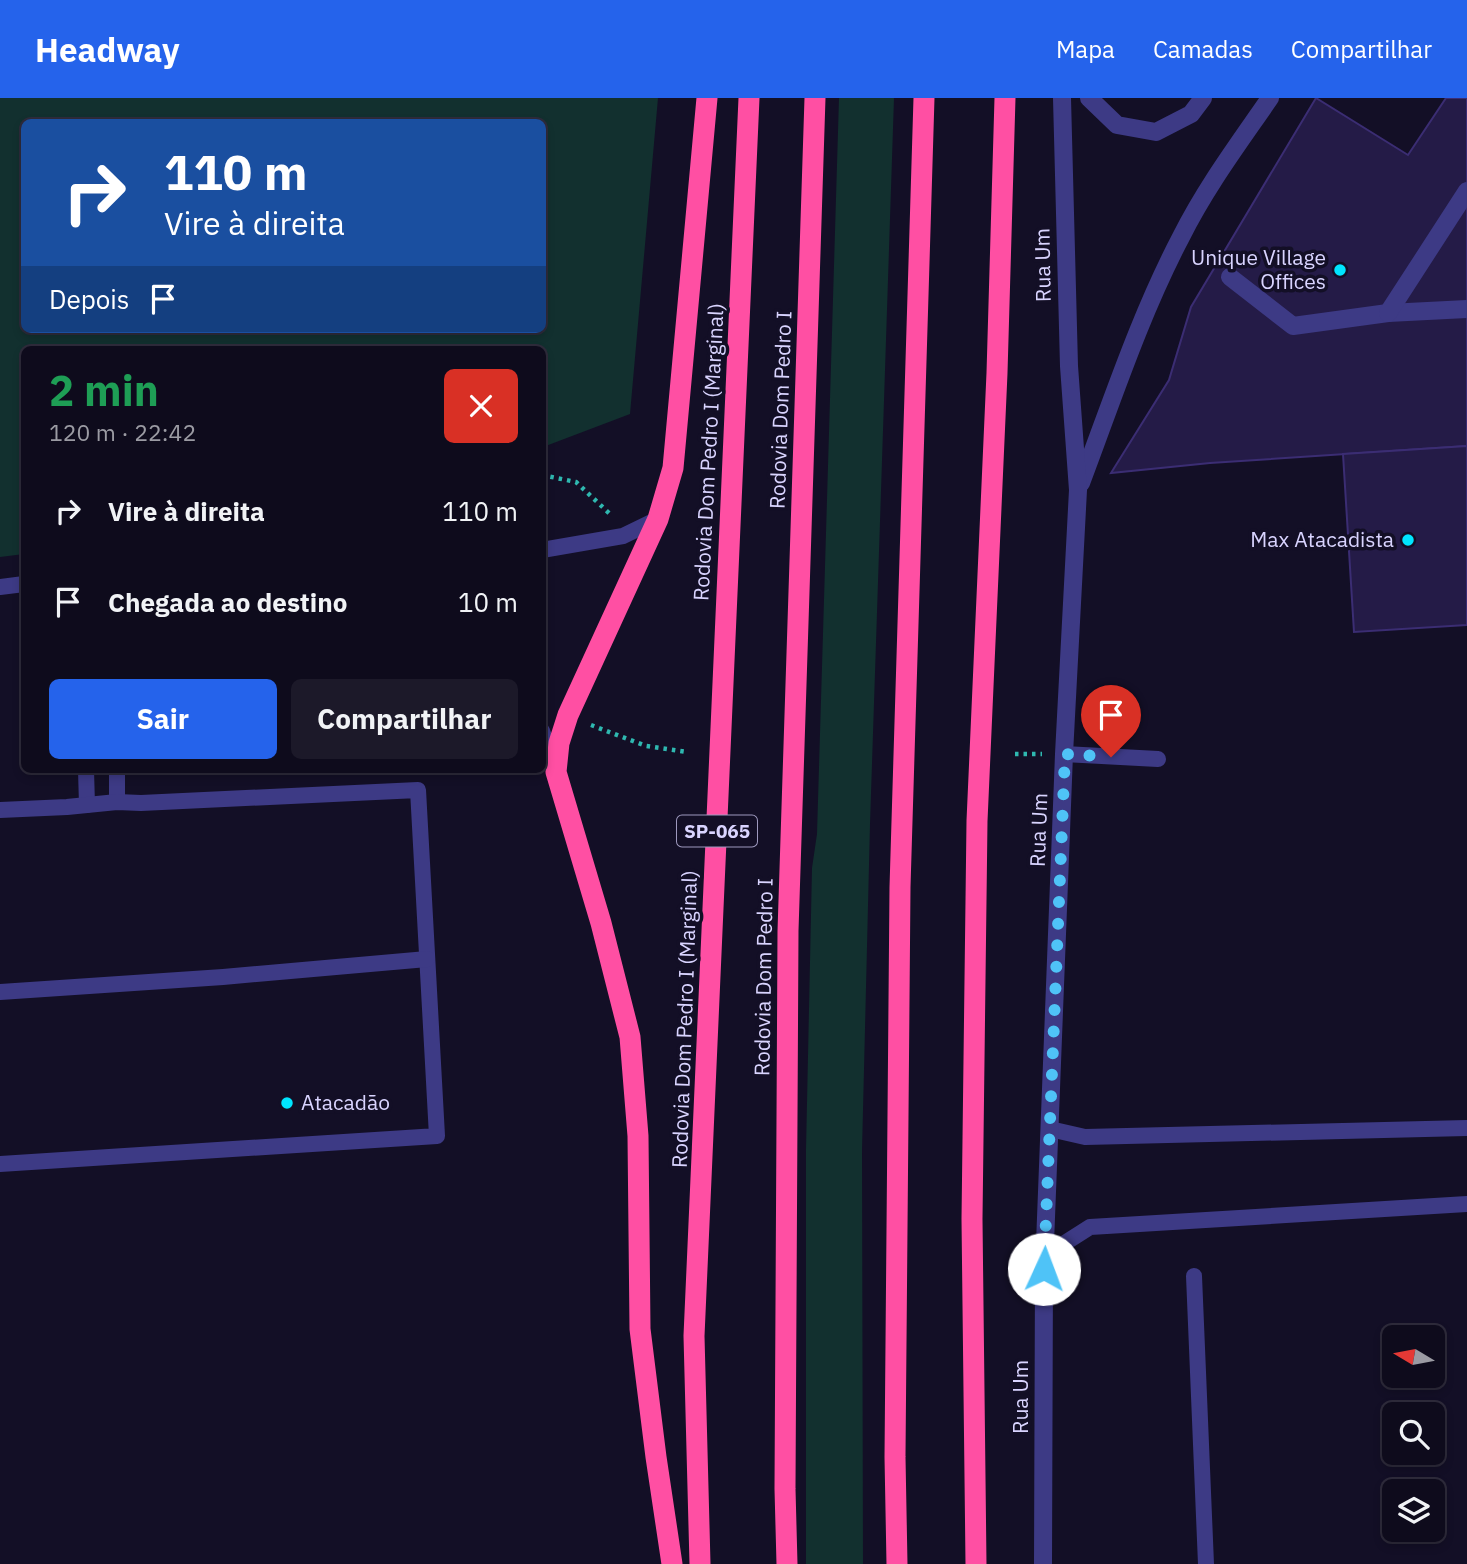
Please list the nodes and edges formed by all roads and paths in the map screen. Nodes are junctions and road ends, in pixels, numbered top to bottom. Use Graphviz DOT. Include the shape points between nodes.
graph roads {
  1 [pos="707,98"];
  2 [pos="749,98"];
  3 [pos="816,98"];
  4 [pos="924,98"];
  5 [pos="1005,98"];
  6 [pos="1062,98"];
  7 [pos="1089,98"];
  8 [pos="1203,98"];
  9 [pos="1270,98"];
  10 [pos="1467,191"];
  11 [pos="1230,277"];
  12 [pos="1467,309"];
  13 [pos="1388,313"];
  14 [pos="546,476"];
  15 [pos="1078,490"];
  16 [pos="658,519"];
  17 [pos="623,536"];
  18 [pos="546,549"];
  19 [pos="21,584"];
  20 [pos="0,587"];
  21 [pos="568,715"];
  22 [pos="546,743"];
  23 [pos="687,752"];
  24 [pos="1065,754"];
  25 [pos="1158,759"];
  26 [pos="556,772"];
  27 [pos="86,773"];
  28 [pos="117,773"];
  29 [pos="117,802"];
  30 [pos="87,805"];
  31 [pos="0,810"];
  32 [pos="427,959"];
  33 [pos="0,992"];
  34 [pos="1467,1128"];
  35 [pos="1050,1129"];
  36 [pos="0,1164"];
  37 [pos="1467,1204"];
  38 [pos="1044,1269"];
  39 [pos="1194,1276"];
  40 [pos="672,1564"];
  41 [pos="700,1564"];
  42 [pos="787,1564"];
  43 [pos="897,1564"];
  44 [pos="976,1564"];
  45 [pos="1043,1564"];
  46 [pos="1206,1564"];
  1 -- 16 [label="highway" via="673,468"];
  2 -- 41 [label="highway, Rodovia Dom Pedro I (Marginal) / SP-065" via="694,1336"];
  3 -- 42 [label="highway, Rodovia Dom Pedro I" via="788,931"];
  4 -- 43 [label="highway" via="900,887"];
  5 -- 44 [label="highway" via="977,821 972,1219"];
  6 -- 15 [label="street, Rua Um" via="1069,366"];
  7 -- 8 [label="street" via="1117,125 1156,132 1191,114"];
  9 -- 15 [label="street" via="1209,186 1181,237 1154,294"];
  10 -- 13 [label="street"];
  11 -- 13 [label="street" via="1293,326"];
  12 -- 13 [label="street"];
  14 -- 17 [label="path" via="576,482 609,511"];
  15 -- 24 [label="street, Rua Um"];
  16 -- 17 [label="lane"];
  16 -- 21 [label="highway"];
  17 -- 18 [label="lane"];
  19 -- 20 [label="lane"];
  21 -- 23 [label="path" via="646,746"];
  21 -- 26 [label="highway"];
  22 -- 26 [label="lane"];
  24 -- 25 [label="lane"];
  24 -- 35 [label="street, Rua Um"];
  26 -- 40 [label="highway" via="630,1037 638,1136 640,1329"];
  27 -- 30 [label="lane"];
  28 -- 29 [label="lane"];
  29 -- 30 [label="lane"];
  29 -- 32 [label="lane" via="418,790"];
  30 -- 31 [label="lane"];
  32 -- 33 [label="lane"];
  32 -- 36 [label="lane" via="437,1136"];
  34 -- 35 [label="lane" via="1085,1138"];
  35 -- 38 [label="street, Rua Um"];
  37 -- 38 [label="lane" via="1090,1227 1057,1248"];
  38 -- 45 [label="street, Rua Um"];
  39 -- 46 [label="lane"];
}
